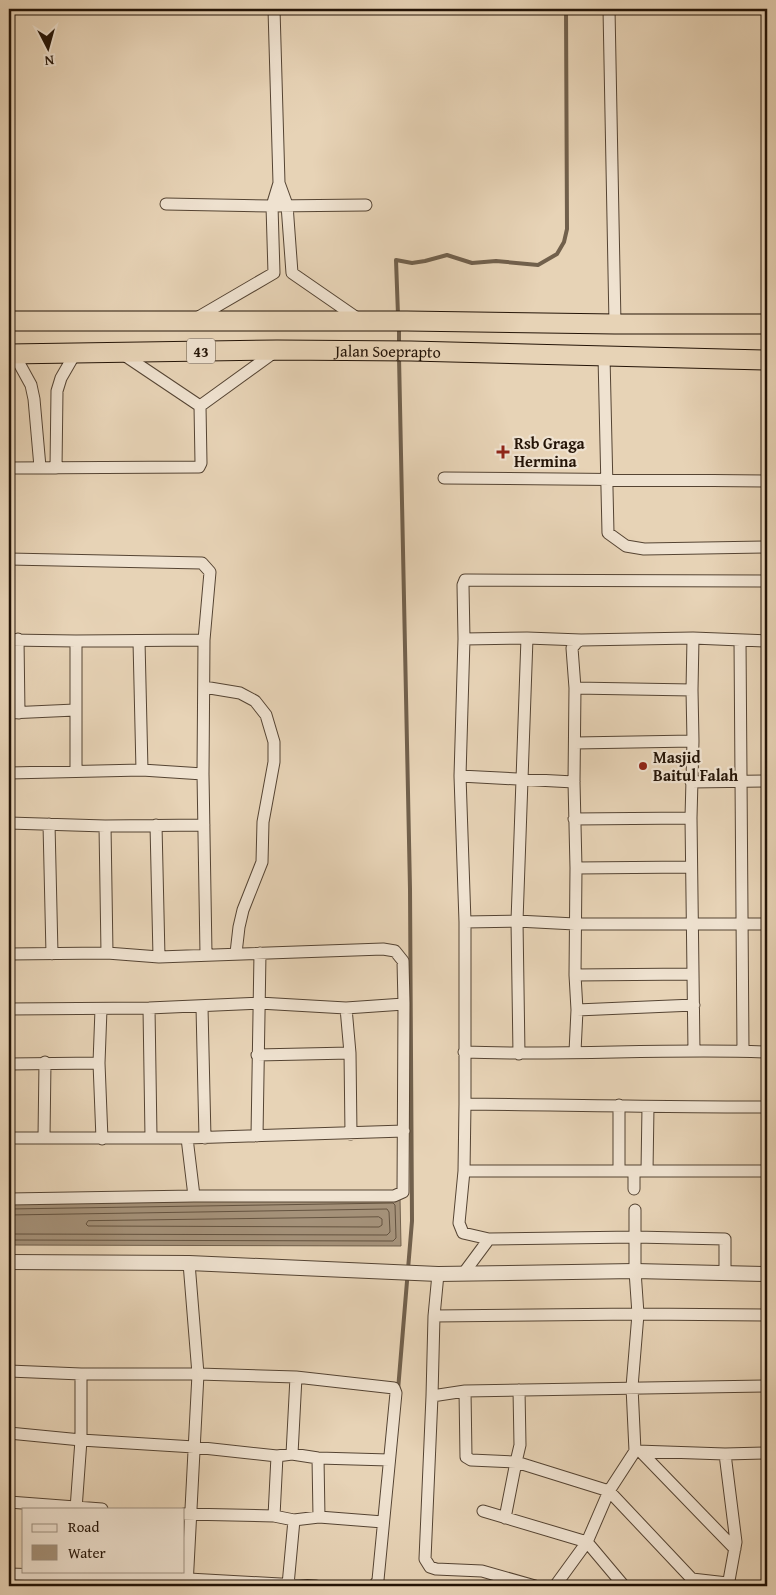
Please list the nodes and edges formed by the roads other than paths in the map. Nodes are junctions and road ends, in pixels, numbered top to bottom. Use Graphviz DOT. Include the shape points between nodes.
graph roads {
  1 [pos="274,9"];
  2 [pos="609,9"];
  3 [pos="279,183"];
  4 [pos="166,204"];
  5 [pos="287,205"];
  6 [pos="366,205"];
  7 [pos="272,206"];
  8 [pos="274,273"];
  9 [pos="292,273"];
  10 [pos="9,321"];
  11 [pos="362,321"];
  12 [pos="190,322"];
  13 [pos="615,324"];
  14 [pos="767,324"];
  15 [pos="277,350"];
  16 [pos="76,352"];
  17 [pos="120,352"];
  18 [pos="11,354"];
  19 [pos="604,356"];
  20 [pos="764,363"];
  21 [pos="200,406"];
  22 [pos="40,467"];
  23 [pos="9,468"];
  24 [pos="56,468"];
  25 [pos="444,478"];
  26 [pos="607,479"];
  27 [pos="767,481"];
  28 [pos="767,547"];
  29 [pos="9,559"];
  30 [pos="767,581"];
  31 [pos="527,638"];
  32 [pos="693,638"];
  33 [pos="464,639"];
  34 [pos="13,640"];
  35 [pos="204,640"];
  36 [pos="581,640"];
  37 [pos="740,640"];
  38 [pos="76,641"];
  39 [pos="139,641"];
  40 [pos="767,641"];
  41 [pos="204,687"];
  42 [pos="575,688"];
  43 [pos="692,690"];
  44 [pos="75,710"];
  45 [pos="14,713"];
  46 [pos="693,741"];
  47 [pos="575,743"];
  48 [pos="142,770"];
  49 [pos="76,771"];
  50 [pos="9,772"];
  51 [pos="203,774"];
  52 [pos="460,776"];
  53 [pos="523,779"];
  54 [pos="767,781"];
  55 [pos="574,782"];
  56 [pos="691,782"];
  57 [pos="741,782"];
  58 [pos="691,818"];
  59 [pos="574,819"];
  60 [pos="9,823"];
  61 [pos="49,824"];
  62 [pos="156,825"];
  63 [pos="204,825"];
  64 [pos="105,826"];
  65 [pos="691,867"];
  66 [pos="576,868"];
  67 [pos="517,921"];
  68 [pos="464,922"];
  69 [pos="742,923"];
  70 [pos="575,924"];
  71 [pos="692,924"];
  72 [pos="767,924"];
  73 [pos="106,953"];
  74 [pos="236,953"];
  75 [pos="260,953"];
  76 [pos="9,954"];
  77 [pos="52,954"];
  78 [pos="206,954"];
  79 [pos="159,957"];
  80 [pos="693,974"];
  81 [pos="575,975"];
  82 [pos="259,1003"];
  83 [pos="404,1004"];
  84 [pos="694,1005"];
  85 [pos="202,1007"];
  86 [pos="149,1008"];
  87 [pos="346,1008"];
  88 [pos="9,1009"];
  89 [pos="100,1009"];
  90 [pos="577,1010"];
  91 [pos="694,1051"];
  92 [pos="743,1051"];
  93 [pos="464,1052"];
  94 [pos="575,1052"];
  95 [pos="767,1052"];
  96 [pos="350,1053"];
  97 [pos="257,1054"];
  98 [pos="519,1054"];
  99 [pos="45,1062"];
  100 [pos="99,1063"];
  101 [pos="9,1064"];
  102 [pos="465,1104"];
  103 [pos="619,1105"];
  104 [pos="648,1107"];
  105 [pos="767,1107"];
  106 [pos="404,1132"];
  107 [pos="351,1134"];
  108 [pos="256,1136"];
  109 [pos="44,1137"];
  110 [pos="151,1137"];
  111 [pos="9,1138"];
  112 [pos="187,1138"];
  113 [pos="205,1138"];
  114 [pos="102,1139"];
  115 [pos="619,1171"];
  116 [pos="634,1171"];
  117 [pos="647,1171"];
  118 [pos="767,1171"];
  119 [pos="464,1172"];
  120 [pos="634,1189"];
  121 [pos="194,1196"];
  122 [pos="9,1199"];
  123 [pos="635,1210"];
  124 [pos="635,1237"];
  125 [pos="489,1239"];
  126 [pos="9,1262"];
  127 [pos="189,1263"];
  128 [pos="635,1271"];
  129 [pos="725,1273"];
  130 [pos="438,1274"];
  131 [pos="463,1274"];
  132 [pos="767,1274"];
  133 [pos="638,1314"];
  134 [pos="767,1315"];
  135 [pos="434,1316"];
  136 [pos="9,1371"];
  137 [pos="81,1374"];
  138 [pos="198,1374"];
  139 [pos="296,1378"];
  140 [pos="767,1386"];
  141 [pos="632,1388"];
  142 [pos="519,1390"];
  143 [pos="465,1391"];
  144 [pos="432,1396"];
  145 [pos="9,1433"];
  146 [pos="81,1440"];
  147 [pos="194,1447"];
  148 [pos="638,1451"];
  149 [pos="767,1453"];
  150 [pos="292,1454"];
  151 [pos="725,1454"];
  152 [pos="277,1456"];
  153 [pos="318,1458"];
  154 [pos="389,1460"];
  155 [pos="516,1462"];
  156 [pos="609,1491"];
  157 [pos="9,1502"];
  158 [pos="76,1508"];
  159 [pos="483,1511"];
  160 [pos="187,1514"];
  161 [pos="274,1516"];
  162 [pos="319,1517"];
  163 [pos="505,1518"];
  164 [pos="294,1520"];
  165 [pos="383,1522"];
  166 [pos="587,1542"];
  167 [pos="734,1549"];
  168 [pos="9,1574"];
  169 [pos="21,1574"];
  170 [pos="75,1578"];
  171 [pos="134,1581"];
  172 [pos="187,1583"];
  173 [pos="728,1584"];
  174 [pos="288,1585"];
  175 [pos="19,1586"];
  176 [pos="300,1586"];
  177 [pos="316,1586"];
  178 [pos="374,1586"];
  179 [pos="535,1586"];
  180 [pos="555,1586"];
  181 [pos="624,1586"];
  1 -- 3 [label="street"];
  2 -- 13 [label="street"];
  3 -- 5 [label="street"];
  3 -- 7 [label="street"];
  4 -- 7 [label="street"];
  5 -- 6 [label="street"];
  5 -- 7 [label="street"];
  5 -- 9 [label="street"];
  7 -- 8 [label="street"];
  8 -- 9 [label="street"];
  8 -- 12 [label="street"];
  9 -- 11 [label="street"];
  10 -- 12 [label="highway, Jalan Soeprapto / 43"];
  11 -- 12 [label="highway, Jalan Soeprapto / 43"];
  11 -- 13 [label="highway, Jalan Soeprapto / 43"];
  13 -- 14 [label="highway, Jalan Soeprapto / 43"];
  15 -- 17 [label="highway, Jalan Soeprapto / 43"];
  15 -- 19 [label="highway, Jalan Soeprapto / 43"];
  15 -- 21 [label="street"];
  16 -- 17 [label="highway, Jalan Soeprapto / 43"];
  16 -- 18 [label="highway, Jalan Soeprapto / 43"];
  16 -- 24 [label="street" via="57,391"];
  17 -- 21 [label="street"];
  18 -- 22 [label="street" via="31,385"];
  19 -- 20 [label="highway, Jalan Soeprapto / 43"];
  19 -- 26 [label="street"];
  21 -- 24 [label="street" via="199,467"];
  22 -- 23 [label="street"];
  22 -- 24 [label="street"];
  25 -- 26 [label="street"];
  26 -- 27 [label="street"];
  26 -- 28 [label="street" via="608,533 626,546 644,549"];
  29 -- 35 [label="street" via="202,563 210,572"];
  30 -- 33 [label="street" via="468,580 463,585"];
  31 -- 33 [label="street"];
  31 -- 36 [label="street"];
  31 -- 53 [label="street"];
  32 -- 36 [label="street"];
  32 -- 37 [label="street"];
  32 -- 43 [label="street"];
  33 -- 52 [label="street"];
  34 -- 38 [label="street"];
  34 -- 45 [label="street"];
  35 -- 39 [label="street"];
  35 -- 41 [label="street"];
  36 -- 42 [label="street" via="572,648"];
  37 -- 40 [label="street"];
  37 -- 57 [label="street"];
  38 -- 39 [label="street"];
  38 -- 44 [label="street"];
  39 -- 48 [label="street"];
  41 -- 51 [label="street"];
  41 -- 74 [label="street" via="240,693 255,701 266,715 274,742 274,762 263,822 262,862 243,910"];
  42 -- 43 [label="street"];
  42 -- 47 [label="street"];
  43 -- 46 [label="street"];
  44 -- 45 [label="street"];
  44 -- 49 [label="street"];
  46 -- 47 [label="street"];
  46 -- 56 [label="street"];
  47 -- 55 [label="street"];
  48 -- 49 [label="street"];
  48 -- 51 [label="street"];
  49 -- 50 [label="street"];
  51 -- 63 [label="street"];
  52 -- 53 [label="street"];
  52 -- 68 [label="street"];
  53 -- 55 [label="street"];
  53 -- 67 [label="street"];
  54 -- 57 [label="street"];
  55 -- 59 [label="street"];
  56 -- 57 [label="street"];
  56 -- 58 [label="street"];
  57 -- 69 [label="street"];
  58 -- 59 [label="street"];
  58 -- 65 [label="street"];
  59 -- 66 [label="street"];
  60 -- 61 [label="street"];
  61 -- 64 [label="street"];
  61 -- 77 [label="street"];
  62 -- 63 [label="street"];
  62 -- 64 [label="street"];
  62 -- 79 [label="street"];
  63 -- 78 [label="street"];
  64 -- 73 [label="street"];
  65 -- 66 [label="street"];
  65 -- 71 [label="street"];
  66 -- 70 [label="street"];
  67 -- 68 [label="street"];
  67 -- 70 [label="street"];
  67 -- 98 [label="street"];
  68 -- 93 [label="street"];
  69 -- 71 [label="street"];
  69 -- 72 [label="street"];
  69 -- 92 [label="street"];
  70 -- 71 [label="street"];
  70 -- 81 [label="street"];
  71 -- 80 [label="street"];
  73 -- 77 [label="street"];
  73 -- 79 [label="street"];
  74 -- 75 [label="street"];
  74 -- 78 [label="street"];
  75 -- 82 [label="street"];
  75 -- 83 [label="street" via="395,951 402,961"];
  76 -- 77 [label="street"];
  78 -- 79 [label="street"];
  80 -- 81 [label="street"];
  80 -- 84 [label="street"];
  81 -- 90 [label="street"];
  82 -- 85 [label="street"];
  82 -- 87 [label="street"];
  82 -- 97 [label="street"];
  83 -- 87 [label="street"];
  83 -- 106 [label="street"];
  84 -- 90 [label="street"];
  84 -- 91 [label="street"];
  85 -- 86 [label="street"];
  85 -- 113 [label="street"];
  86 -- 89 [label="street"];
  86 -- 110 [label="street"];
  87 -- 96 [label="street"];
  88 -- 89 [label="street"];
  89 -- 100 [label="street"];
  90 -- 94 [label="street"];
  91 -- 92 [label="street"];
  91 -- 94 [label="street"];
  92 -- 95 [label="street"];
  93 -- 98 [label="street"];
  93 -- 102 [label="street"];
  94 -- 98 [label="street"];
  96 -- 97 [label="street"];
  96 -- 107 [label="street"];
  97 -- 108 [label="street"];
  99 -- 100 [label="street"];
  99 -- 101 [label="street"];
  99 -- 109 [label="street"];
  100 -- 114 [label="street"];
  102 -- 103 [label="street"];
  102 -- 119 [label="street"];
  103 -- 104 [label="street"];
  103 -- 115 [label="street"];
  104 -- 105 [label="street"];
  104 -- 117 [label="street"];
  106 -- 107 [label="street"];
  106 -- 121 [label="street" via="403,1192 394,1196"];
  107 -- 108 [label="street"];
  108 -- 113 [label="street"];
  109 -- 111 [label="street"];
  109 -- 114 [label="street"];
  110 -- 112 [label="street"];
  110 -- 114 [label="street"];
  112 -- 113 [label="street"];
  112 -- 121 [label="street"];
  115 -- 116 [label="street"];
  115 -- 119 [label="street"];
  116 -- 117 [label="street"];
  116 -- 120 [label="street"];
  117 -- 118 [label="street"];
  119 -- 125 [label="street" via="460,1228 463,1233"];
  121 -- 122 [label="street"];
  123 -- 124 [label="street"];
  124 -- 125 [label="street"];
  124 -- 128 [label="street"];
  124 -- 129 [label="street" via="725,1239"];
  125 -- 131 [label="street"];
  126 -- 127 [label="street"];
  127 -- 130 [label="street"];
  127 -- 138 [label="street"];
  128 -- 129 [label="street"];
  128 -- 131 [label="street"];
  128 -- 133 [label="street"];
  129 -- 132 [label="street"];
  130 -- 131 [label="street"];
  130 -- 135 [label="street"];
  133 -- 134 [label="street"];
  133 -- 135 [label="street"];
  133 -- 141 [label="street"];
  135 -- 144 [label="street"];
  136 -- 137 [label="street"];
  137 -- 138 [label="street"];
  137 -- 146 [label="street"];
  138 -- 139 [label="street"];
  138 -- 147 [label="street"];
  139 -- 150 [label="street"];
  139 -- 154 [label="street" via="394,1388"];
  140 -- 141 [label="street"];
  141 -- 142 [label="street"];
  141 -- 148 [label="street"];
  142 -- 143 [label="street"];
  142 -- 155 [label="street" via="520,1445"];
  143 -- 144 [label="street"];
  143 -- 155 [label="street" via="466,1457"];
  144 -- 179 [label="street" via="424,1554 427,1564 436,1569 482,1571"];
  145 -- 146 [label="street"];
  146 -- 147 [label="street"];
  146 -- 158 [label="street"];
  147 -- 152 [label="street"];
  147 -- 160 [label="street"];
  148 -- 151 [label="street"];
  148 -- 156 [label="street"];
  148 -- 167 [label="street"];
  149 -- 151 [label="street"];
  150 -- 152 [label="street"];
  150 -- 153 [label="street"];
  151 -- 167 [label="street" via="736,1542"];
  152 -- 161 [label="street"];
  153 -- 154 [label="street"];
  153 -- 162 [label="street"];
  154 -- 165 [label="street"];
  155 -- 156 [label="street"];
  155 -- 163 [label="street"];
  156 -- 166 [label="street"];
  156 -- 173 [label="street" via="692,1580"];
  157 -- 158 [label="street"];
  159 -- 163 [label="street"];
  160 -- 161 [label="street"];
  160 -- 172 [label="street"];
  161 -- 164 [label="street"];
  162 -- 164 [label="street"];
  162 -- 165 [label="street"];
  163 -- 166 [label="street"];
  164 -- 174 [label="street"];
  165 -- 178 [label="street" via="378,1580"];
  166 -- 180 [label="street"];
  166 -- 181 [label="street"];
  167 -- 173 [label="street"];
  168 -- 169 [label="street"];
  169 -- 170 [label="street"];
  169 -- 175 [label="street"];
  170 -- 171 [label="street"];
  171 -- 172 [label="street"];
  172 -- 174 [label="street"];
  174 -- 176 [label="street"];
  176 -- 177 [label="street"];
}
